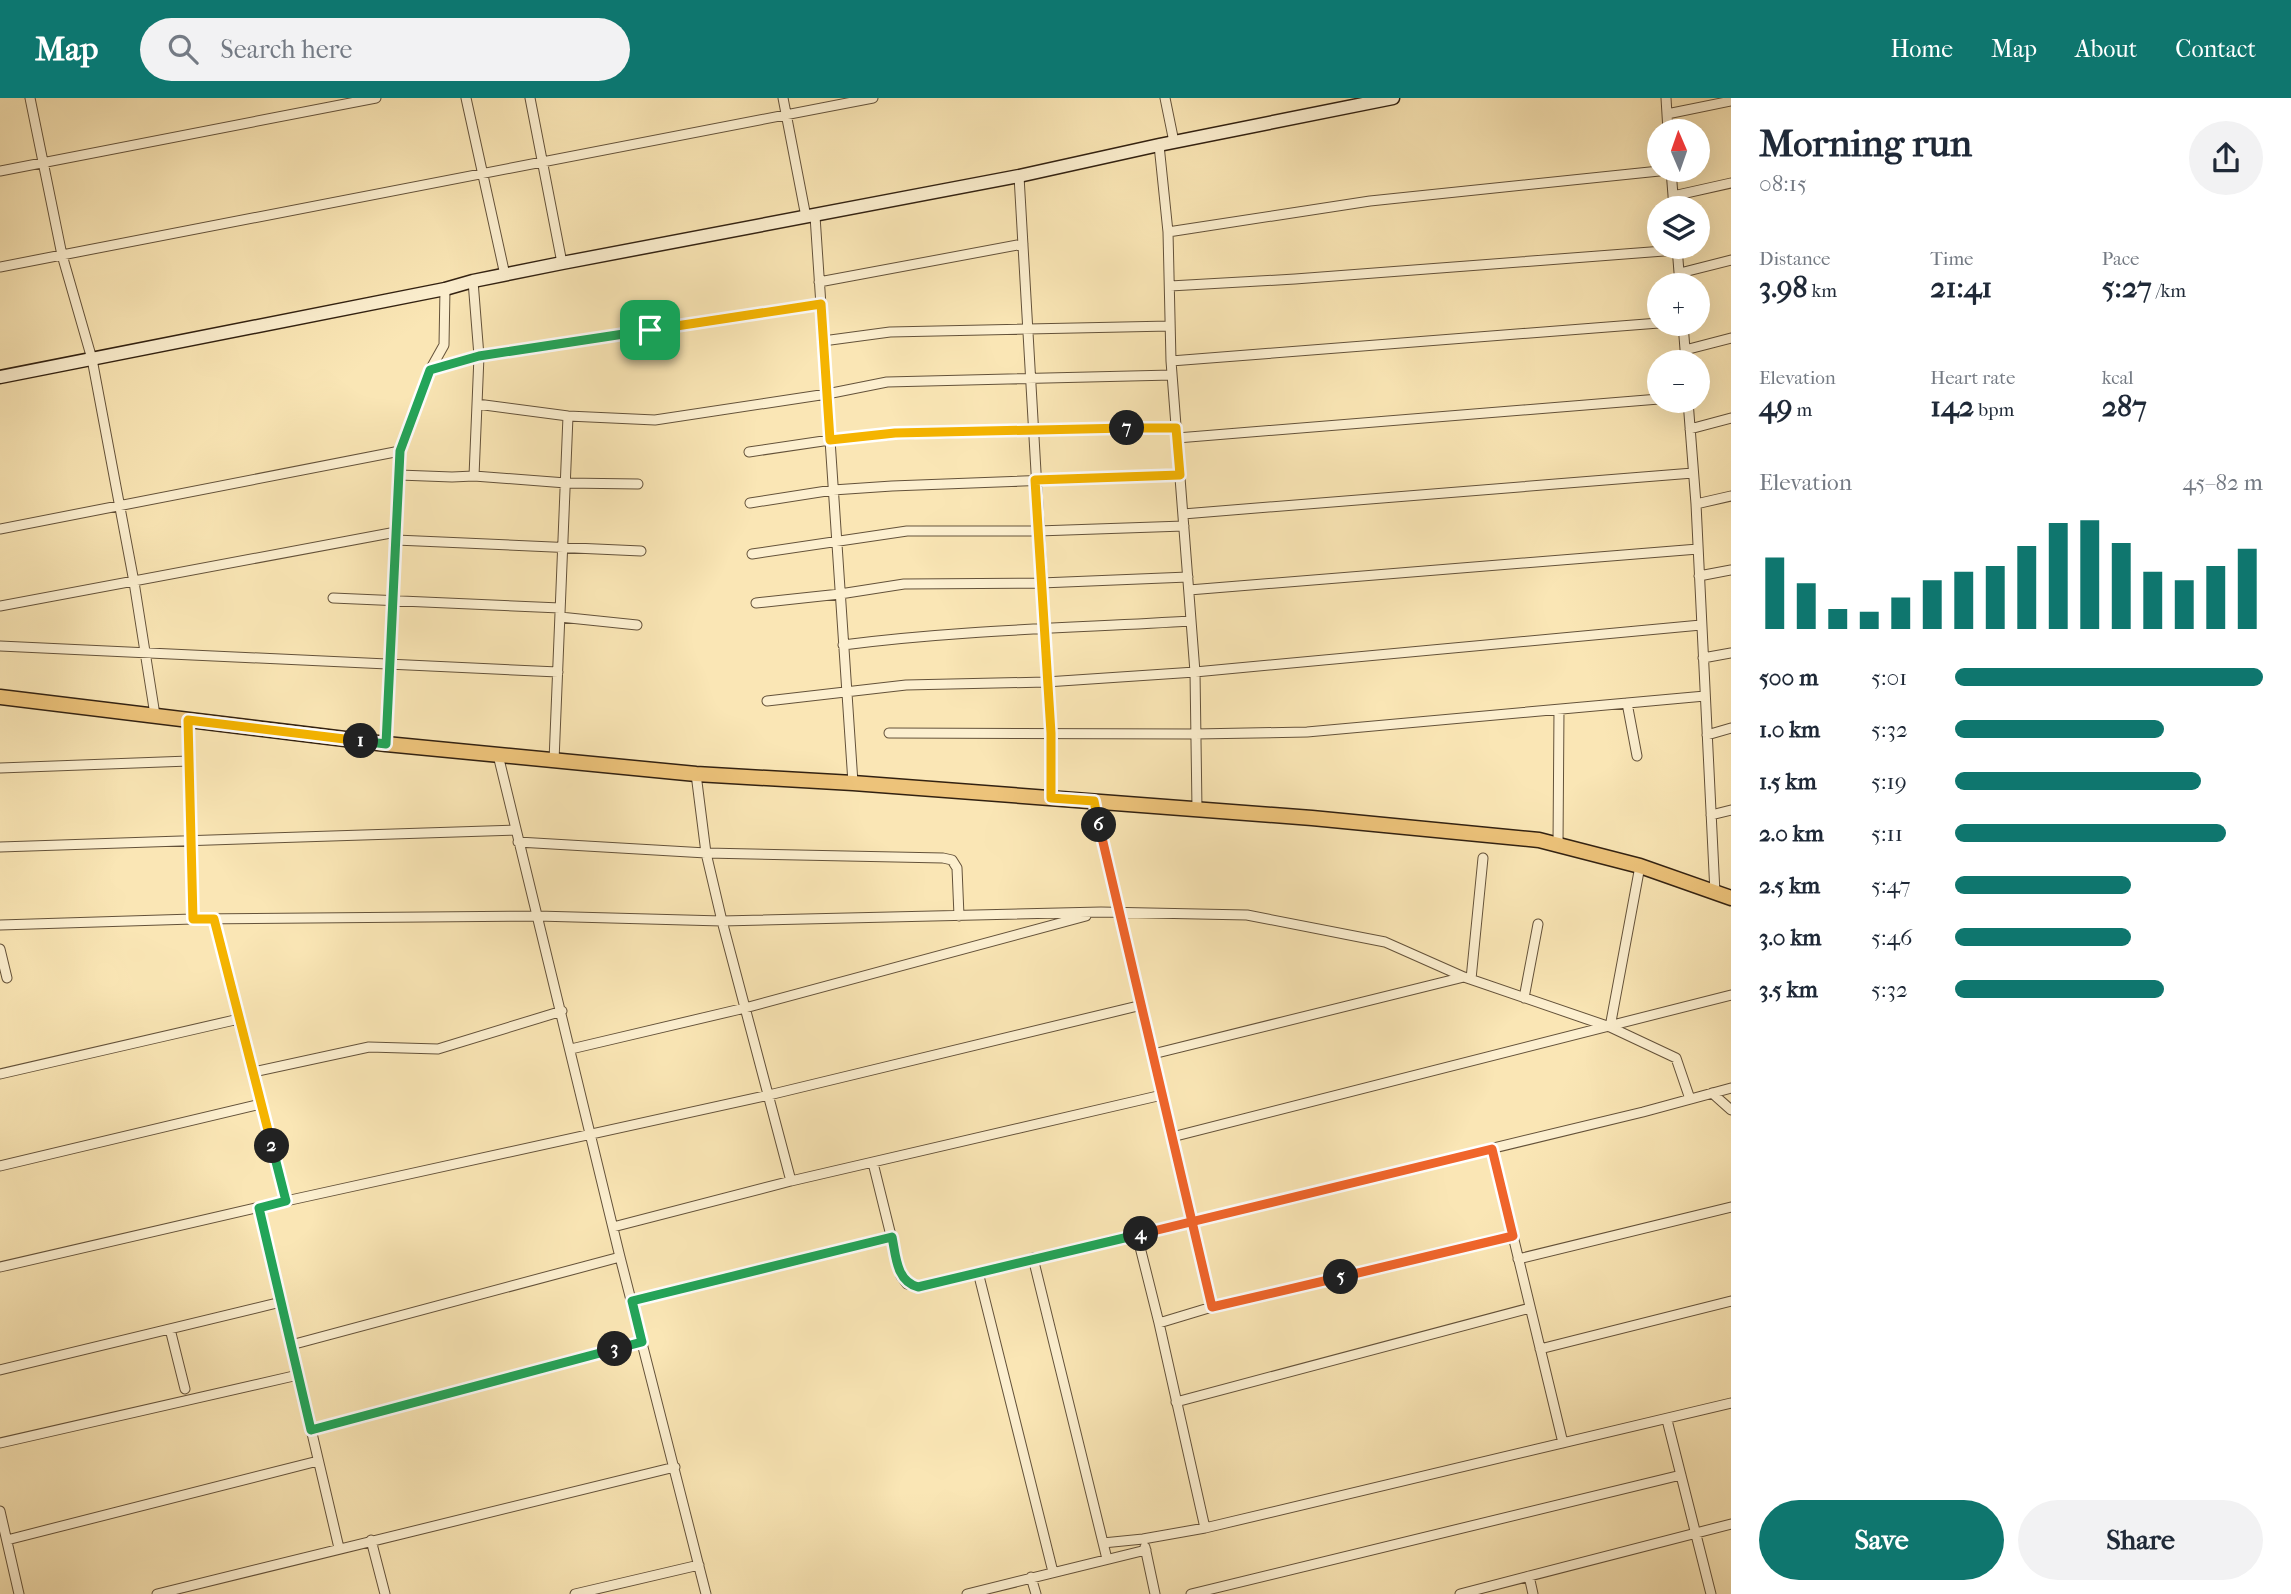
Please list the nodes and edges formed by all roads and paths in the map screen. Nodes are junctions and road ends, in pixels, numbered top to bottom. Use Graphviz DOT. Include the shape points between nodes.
graph roads {
  1 [pos="30,98"];
  2 [pos="376,98"];
  3 [pos="466,98"];
  4 [pos="530,98"];
  5 [pos="783,98"];
  6 [pos="873,98"];
  7 [pos="1165,98"];
  8 [pos="1393,98"];
  9 [pos="1666,98"];
  10 [pos="1731,101"];
  11 [pos="1667,114"];
  12 [pos="786,115"];
  13 [pos="1667,119"];
  14 [pos="1174,142"];
  15 [pos="1159,145"];
  16 [pos="43,162"];
  17 [pos="543,162"];
  18 [pos="0,171"];
  19 [pos="1647,172"];
  20 [pos="483,174"];
  21 [pos="1019,176"];
  22 [pos="1731,183"];
  23 [pos="1677,196"];
  24 [pos="810,216"];
  25 [pos="1168,232"];
  26 [pos="1023,244"];
  27 [pos="1647,250"];
  28 [pos="62,255"];
  29 [pos="1678,259"];
  30 [pos="1731,260"];
  31 [pos="562,263"];
  32 [pos="0,267"];
  33 [pos="1679,273"];
  34 [pos="505,275"];
  35 [pos="473,281"];
  36 [pos="819,282"];
  37 [pos="1170,286"];
  38 [pos="445,289"];
  39 [pos="821,304"];
  40 [pos="1647,324"];
  41 [pos="1171,326"];
  42 [pos="1027,329"];
  43 [pos="1684,336"];
  44 [pos="1731,338"];
  45 [pos="823,341"];
  46 [pos="1685,350"];
  47 [pos="479,356"];
  48 [pos="92,359"];
  49 [pos="1171,361"];
  50 [pos="430,370"];
  51 [pos="1172,375"];
  52 [pos="0,377"];
  53 [pos="1030,378"];
  54 [pos="827,394"];
  55 [pos="1647,400"];
  56 [pos="477,404"];
  57 [pos="1689,413"];
  58 [pos="568,416"];
  59 [pos="1731,418"];
  60 [pos="1176,428"];
  61 [pos="1690,429"];
  62 [pos="1033,430"];
  63 [pos="1177,439"];
  64 [pos="830,440"];
  65 [pos="400,451"];
  66 [pos="749,452"];
  67 [pos="1693,473"];
  68 [pos="399,475"];
  69 [pos="1180,475"];
  70 [pos="474,476"];
  71 [pos="1035,480"];
  72 [pos="566,482"];
  73 [pos="638,484"];
  74 [pos="833,490"];
  75 [pos="1731,496"];
  76 [pos="750,503"];
  77 [pos="1696,504"];
  78 [pos="119,506"];
  79 [pos="1183,514"];
  80 [pos="1184,526"];
  81 [pos="0,529"];
  82 [pos="1038,531"];
  83 [pos="396,536"];
  84 [pos="836,542"];
  85 [pos="563,547"];
  86 [pos="1698,549"];
  87 [pos="641,551"];
  88 [pos="752,554"];
  89 [pos="1731,570"];
  90 [pos="1699,576"];
  91 [pos="1188,577"];
  92 [pos="134,582"];
  93 [pos="1041,583"];
  94 [pos="1189,590"];
  95 [pos="840,594"];
  96 [pos="333,597"];
  97 [pos="393,600"];
  98 [pos="756,603"];
  99 [pos="0,606"];
  100 [pos="560,613"];
  101 [pos="1191,621"];
  102 [pos="637,625"];
  103 [pos="1701,625"];
  104 [pos="1043,630"];
  105 [pos="844,645"];
  106 [pos="0,646"];
  107 [pos="146,653"];
  108 [pos="1731,653"];
  109 [pos="1703,658"];
  110 [pos="389,665"];
  111 [pos="558,671"];
  112 [pos="1195,672"];
  113 [pos="1046,682"];
  114 [pos="847,691"];
  115 [pos="1705,696"];
  116 [pos="0,697"];
  117 [pos="767,701"];
  118 [pos="1627,703"];
  119 [pos="1559,710"];
  120 [pos="155,715"];
  121 [pos="188,720"];
  122 [pos="1731,728"];
  123 [pos="889,733"];
  124 [pos="1051,733"];
  125 [pos="1195,734"];
  126 [pos="1707,735"];
  127 [pos="386,744"];
  128 [pos="498,755"];
  129 [pos="1637,756"];
  130 [pos="189,761"];
  131 [pos="554,761"];
  132 [pos="0,768"];
  133 [pos="696,774"];
  134 [pos="853,783"];
  135 [pos="1051,798"];
  136 [pos="1094,801"];
  137 [pos="1197,809"];
  138 [pos="1731,810"];
  139 [pos="1711,815"];
  140 [pos="515,830"];
  141 [pos="191,840"];
  142 [pos="518,842"];
  143 [pos="1558,845"];
  144 [pos="0,847"];
  145 [pos="706,853"];
  146 [pos="1483,859"];
  147 [pos="1640,866"];
  148 [pos="1715,893"];
  149 [pos="1731,898"];
  150 [pos="1101,912"];
  151 [pos="1120,912"];
  152 [pos="537,916"];
  153 [pos="959,916"];
  154 [pos="193,919"];
  155 [pos="214,919"];
  156 [pos="722,921"];
  157 [pos="1538,924"];
  158 [pos="0,925"];
  159 [pos="0,949"];
  160 [pos="7,978"];
  161 [pos="1468,978"];
  162 [pos="1731,995"];
  163 [pos="1524,998"];
  164 [pos="1142,1005"];
  165 [pos="745,1007"];
  166 [pos="562,1012"];
  167 [pos="239,1019"];
  168 [pos="1610,1027"];
  169 [pos="571,1049"];
  170 [pos="1153,1054"];
  171 [pos="253,1072"];
  172 [pos="0,1074"];
  173 [pos="1731,1088"];
  174 [pos="1712,1093"];
  175 [pos="769,1095"];
  176 [pos="1162,1095"];
  177 [pos="1690,1099"];
  178 [pos="261,1104"];
  179 [pos="1731,1110"];
  180 [pos="592,1133"];
  181 [pos="1172,1137"];
  182 [pos="1492,1149"];
  183 [pos="873,1163"];
  184 [pos="0,1166"];
  185 [pos="791,1181"];
  186 [pos="286,1201"];
  187 [pos="1731,1206"];
  188 [pos="259,1208"];
  189 [pos="1192,1221"];
  190 [pos="613,1227"];
  191 [pos="1137,1235"];
  192 [pos="1513,1236"];
  193 [pos="892,1237"];
  194 [pos="620,1256"];
  195 [pos="1033,1258"];
  196 [pos="1518,1259"];
  197 [pos="0,1267"];
  198 [pos="978,1272"];
  199 [pos="632,1301"];
  200 [pos="1731,1301"];
  201 [pos="281,1302"];
  202 [pos="1212,1307"];
  203 [pos="1530,1308"];
  204 [pos="1159,1323"];
  205 [pos="170,1329"];
  206 [pos="642,1342"];
  207 [pos="291,1345"];
  208 [pos="1540,1349"];
  209 [pos="0,1370"];
  210 [pos="298,1375"];
  211 [pos="185,1389"];
  212 [pos="1175,1402"];
  213 [pos="1731,1405"];
  214 [pos="1667,1420"];
  215 [pos="311,1430"];
  216 [pos="0,1443"];
  217 [pos="1563,1443"];
  218 [pos="318,1461"];
  219 [pos="675,1467"];
  220 [pos="1681,1475"];
  221 [pos="0,1511"];
  222 [pos="1731,1524"];
  223 [pos="1205,1528"];
  224 [pos="1696,1533"];
  225 [pos="1143,1539"];
  226 [pos="7,1540"];
  227 [pos="371,1540"];
  228 [pos="1103,1543"];
  229 [pos="339,1548"];
  230 [pos="1146,1550"];
  231 [pos="1107,1559"];
  232 [pos="699,1565"];
  233 [pos="1053,1572"];
  234 [pos="1529,1576"];
  235 [pos="1031,1577"];
  236 [pos="988,1592"];
  237 [pos="19,1594"];
  238 [pos="157,1594"];
  239 [pos="385,1594"];
  240 [pos="575,1594"];
  241 [pos="706,1594"];
  242 [pos="967,1594"];
  243 [pos="1036,1594"];
  244 [pos="1155,1594"];
  245 [pos="1191,1594"];
  246 [pos="1460,1594"];
  247 [pos="1533,1594"];
  248 [pos="1711,1594"];
  1 -- 16 [label="street"];
  2 -- 16 [label="street"];
  3 -- 20 [label="street"];
  4 -- 17 [label="street"];
  5 -- 12 [label="street"];
  6 -- 12 [label="street"];
  7 -- 14 [label="street"];
  8 -- 14 [label="street"];
  9 -- 11 [label="street"];
  10 -- 11 [label="street"];
  11 -- 13 [label="street"];
  12 -- 17 [label="street"];
  12 -- 24 [label="street"];
  14 -- 15 [label="street"];
  15 -- 21 [label="street"];
  15 -- 25 [label="street"];
  16 -- 18 [label="street"];
  16 -- 28 [label="street"];
  17 -- 20 [label="street"];
  17 -- 31 [label="street"];
  19 -- 25 [label="street" via="1370,201"];
  20 -- 28 [label="street"];
  20 -- 34 [label="street"];
  21 -- 24 [label="street"];
  21 -- 26 [label="street"];
  22 -- 23 [label="street"];
  24 -- 31 [label="street"];
  24 -- 36 [label="street"];
  25 -- 37 [label="street"];
  26 -- 36 [label="street"];
  26 -- 42 [label="street"];
  27 -- 37 [label="street"];
  28 -- 32 [label="street"];
  28 -- 48 [label="street"];
  29 -- 33 [label="street"];
  30 -- 33 [label="street"];
  31 -- 34 [label="street"];
  34 -- 35 [label="street"];
  35 -- 38 [label="street"];
  35 -- 47 [label="street"];
  36 -- 39 [label="street"];
  37 -- 41 [label="street"];
  38 -- 48 [label="street"];
  38 -- 50 [label="street" via="444,345"];
  39 -- 45 [label="street"];
  39 -- 47 [label="street"];
  40 -- 49 [label="street"];
  41 -- 42 [label="street"];
  41 -- 49 [label="street"];
  42 -- 45 [label="street" via="890,332"];
  42 -- 53 [label="street"];
  43 -- 46 [label="street"];
  44 -- 46 [label="street"];
  45 -- 54 [label="street"];
  47 -- 50 [label="street"];
  47 -- 56 [label="street"];
  48 -- 52 [label="street"];
  48 -- 78 [label="street"];
  49 -- 51 [label="street"];
  50 -- 65 [label="street"];
  51 -- 53 [label="street"];
  51 -- 60 [label="street"];
  53 -- 54 [label="street" via="887,382"];
  53 -- 62 [label="street"];
  54 -- 58 [label="street" via="655,420"];
  54 -- 64 [label="street"];
  55 -- 63 [label="street"];
  56 -- 58 [label="street"];
  56 -- 70 [label="street"];
  57 -- 61 [label="street"];
  58 -- 72 [label="street"];
  59 -- 61 [label="street"];
  60 -- 62 [label="street"];
  60 -- 63 [label="street"];
  61 -- 67 [label="street"];
  62 -- 64 [label="street" via="895,433"];
  62 -- 71 [label="street"];
  63 -- 69 [label="street"];
  64 -- 66 [label="street"];
  64 -- 74 [label="street"];
  65 -- 68 [label="street"];
  65 -- 78 [label="street"];
  67 -- 77 [label="street"];
  67 -- 79 [label="street"];
  68 -- 70 [label="street"];
  68 -- 83 [label="street"];
  69 -- 71 [label="street"];
  69 -- 79 [label="street"];
  70 -- 72 [label="street"];
  71 -- 74 [label="street"];
  71 -- 82 [label="street"];
  72 -- 73 [label="street"];
  72 -- 85 [label="street"];
  74 -- 76 [label="street"];
  74 -- 84 [label="street"];
  75 -- 77 [label="street"];
  77 -- 86 [label="street"];
  78 -- 81 [label="street"];
  78 -- 92 [label="street"];
  79 -- 80 [label="street"];
  80 -- 82 [label="street"];
  80 -- 91 [label="street"];
  82 -- 84 [label="street" via="907,531"];
  82 -- 93 [label="street"];
  83 -- 85 [label="street"];
  83 -- 92 [label="street"];
  83 -- 97 [label="street"];
  84 -- 88 [label="street"];
  84 -- 95 [label="street"];
  85 -- 87 [label="street"];
  85 -- 100 [label="street"];
  86 -- 90 [label="street"];
  86 -- 94 [label="street"];
  89 -- 90 [label="street"];
  90 -- 103 [label="street"];
  91 -- 93 [label="street"];
  91 -- 94 [label="street"];
  92 -- 99 [label="street"];
  92 -- 107 [label="street"];
  93 -- 95 [label="street" via="904,584"];
  93 -- 104 [label="street"];
  94 -- 101 [label="street"];
  95 -- 98 [label="street"];
  95 -- 105 [label="street"];
  96 -- 97 [label="street"];
  97 -- 100 [label="street"];
  97 -- 110 [label="street"];
  100 -- 102 [label="street"];
  100 -- 111 [label="street"];
  101 -- 104 [label="street"];
  101 -- 112 [label="street"];
  103 -- 109 [label="street"];
  103 -- 112 [label="street"];
  104 -- 105 [label="street" via="924,635"];
  104 -- 113 [label="street"];
  105 -- 114 [label="street"];
  106 -- 107 [label="street"];
  107 -- 110 [label="street"];
  107 -- 120 [label="street"];
  108 -- 109 [label="street"];
  109 -- 115 [label="street"];
  110 -- 111 [label="street"];
  110 -- 127 [label="street"];
  111 -- 131 [label="street"];
  112 -- 113 [label="street"];
  112 -- 125 [label="street"];
  113 -- 114 [label="street"];
  113 -- 124 [label="street"];
  114 -- 117 [label="street"];
  114 -- 134 [label="street"];
  115 -- 118 [label="street"];
  115 -- 126 [label="street"];
  116 -- 120 [label="main road"];
  118 -- 119 [label="street"];
  118 -- 129 [label="street"];
  119 -- 125 [label="street" via="1307,732"];
  119 -- 143 [label="street"];
  120 -- 121 [label="main road"];
  121 -- 127 [label="main road"];
  121 -- 130 [label="street"];
  122 -- 126 [label="street"];
  123 -- 124 [label="street"];
  124 -- 125 [label="street"];
  124 -- 135 [label="street"];
  125 -- 137 [label="street"];
  126 -- 139 [label="street"];
  127 -- 128 [label="main road"];
  128 -- 131 [label="main road"];
  128 -- 140 [label="street"];
  130 -- 132 [label="street"];
  130 -- 141 [label="street"];
  131 -- 133 [label="main road"];
  133 -- 134 [label="main road"];
  133 -- 145 [label="street"];
  134 -- 135 [label="main road"];
  135 -- 136 [label="main road"];
  136 -- 137 [label="main road"];
  136 -- 151 [label="street"];
  137 -- 143 [label="main road"];
  138 -- 139 [label="street"];
  139 -- 148 [label="street"];
  140 -- 141 [label="street"];
  140 -- 142 [label="street"];
  141 -- 144 [label="street"];
  141 -- 154 [label="street"];
  142 -- 145 [label="street"];
  142 -- 152 [label="street"];
  143 -- 147 [label="main road"];
  145 -- 153 [label="street" via="952,860 957,868"];
  145 -- 156 [label="street"];
  146 -- 161 [label="street"];
  147 -- 148 [label="main road"];
  147 -- 168 [label="street"];
  148 -- 149 [label="main road"];
  150 -- 151 [label="street"];
  150 -- 153 [label="street"];
  150 -- 165 [label="street"];
  151 -- 161 [label="street" via="1247,915 1385,942"];
  151 -- 164 [label="street"];
  152 -- 155 [label="street"];
  152 -- 156 [label="street"];
  152 -- 166 [label="street"];
  153 -- 156 [label="street"];
  154 -- 155 [label="street"];
  154 -- 158 [label="street"];
  155 -- 167 [label="street"];
  156 -- 165 [label="street"];
  157 -- 163 [label="street"];
  159 -- 160 [label="street"];
  161 -- 163 [label="street"];
  161 -- 170 [label="street"];
  162 -- 168 [label="street"];
  163 -- 168 [label="street"];
  164 -- 170 [label="street"];
  164 -- 175 [label="street"];
  165 -- 169 [label="street"];
  165 -- 175 [label="street"];
  166 -- 169 [label="street"];
  166 -- 171 [label="street" via="438,1049 369,1047"];
  167 -- 171 [label="street"];
  167 -- 172 [label="street"];
  168 -- 177 [label="street" via="1676,1058"];
  168 -- 181 [label="street"];
  169 -- 180 [label="street"];
  170 -- 176 [label="street"];
  171 -- 178 [label="street"];
  173 -- 174 [label="street"];
  174 -- 177 [label="street"];
  174 -- 179 [label="street"];
  175 -- 180 [label="street"];
  175 -- 185 [label="street"];
  176 -- 181 [label="street"];
  176 -- 183 [label="street"];
  177 -- 182 [label="street"];
  178 -- 184 [label="street"];
  178 -- 186 [label="street"];
  180 -- 186 [label="street"];
  180 -- 190 [label="street"];
  181 -- 189 [label="street"];
  182 -- 189 [label="street"];
  182 -- 192 [label="street"];
  183 -- 185 [label="street"];
  183 -- 193 [label="street"];
  185 -- 190 [label="street"];
  186 -- 188 [label="street"];
  187 -- 196 [label="street"];
  188 -- 197 [label="street"];
  188 -- 201 [label="street"];
  189 -- 191 [label="street"];
  189 -- 202 [label="street"];
  190 -- 194 [label="street"];
  191 -- 195 [label="street"];
  191 -- 204 [label="street"];
  192 -- 196 [label="street"];
  192 -- 202 [label="street"];
  193 -- 198 [label="street" via="907,1284 918,1287"];
  193 -- 199 [label="street"];
  194 -- 199 [label="street"];
  194 -- 207 [label="street"];
  195 -- 198 [label="street"];
  195 -- 228 [label="street"];
  196 -- 203 [label="street"];
  198 -- 233 [label="street"];
  199 -- 206 [label="street"];
  200 -- 208 [label="street"];
  201 -- 205 [label="street"];
  201 -- 207 [label="street"];
  202 -- 204 [label="street"];
  203 -- 208 [label="street"];
  203 -- 212 [label="street"];
  204 -- 212 [label="street"];
  205 -- 209 [label="street"];
  205 -- 211 [label="street"];
  206 -- 215 [label="street"];
  206 -- 219 [label="street"];
  207 -- 210 [label="street"];
  208 -- 217 [label="street"];
  210 -- 215 [label="street"];
  210 -- 216 [label="street"];
  212 -- 223 [label="street"];
  213 -- 214 [label="street"];
  214 -- 217 [label="street"];
  214 -- 220 [label="street"];
  215 -- 218 [label="street"];
  217 -- 223 [label="street"];
  218 -- 226 [label="street"];
  218 -- 229 [label="street"];
  219 -- 227 [label="street"];
  219 -- 232 [label="street"];
  220 -- 224 [label="street"];
  220 -- 245 [label="street"];
  221 -- 226 [label="street"];
  222 -- 224 [label="street"];
  223 -- 225 [label="street"];
  224 -- 234 [label="street"];
  224 -- 248 [label="street"];
  225 -- 228 [label="street"];
  225 -- 230 [label="street"];
  226 -- 237 [label="street"];
  227 -- 229 [label="street"];
  227 -- 239 [label="street"];
  228 -- 231 [label="street"];
  229 -- 238 [label="street"];
  230 -- 231 [label="street"];
  230 -- 244 [label="street"];
  231 -- 233 [label="street"];
  232 -- 240 [label="street"];
  232 -- 241 [label="street"];
  233 -- 235 [label="street"];
  234 -- 246 [label="street"];
  234 -- 247 [label="street"];
  235 -- 236 [label="street"];
  235 -- 243 [label="street"];
  236 -- 242 [label="street"];
}
